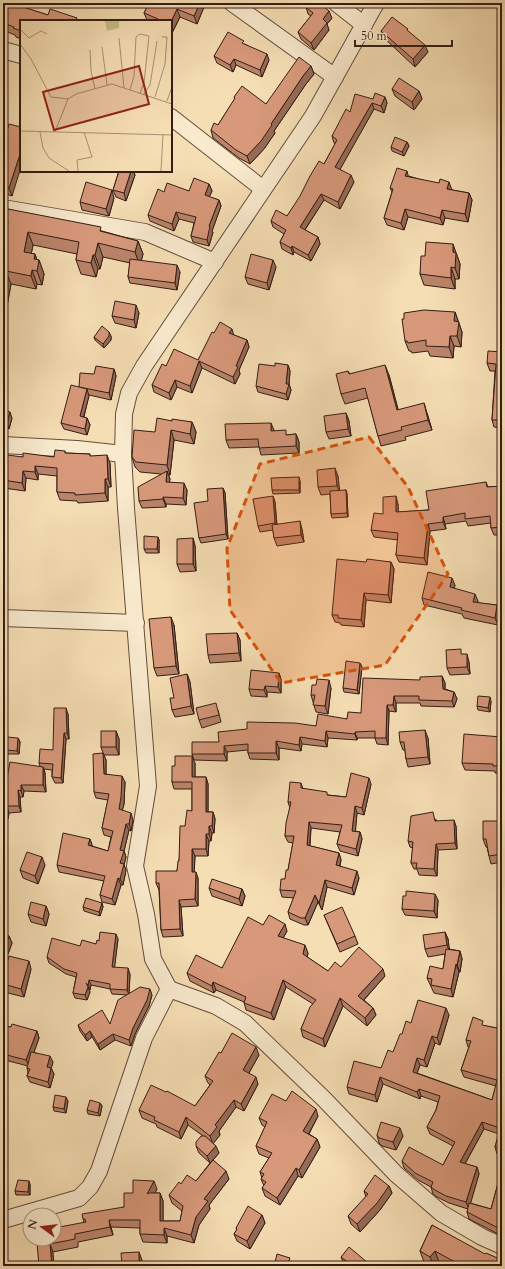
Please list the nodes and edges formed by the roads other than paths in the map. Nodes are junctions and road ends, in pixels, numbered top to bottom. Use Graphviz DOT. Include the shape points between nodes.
graph roads {
  1 [pos="232,3"];
  2 [pos="336,3"];
  3 [pos="376,3"];
  4 [pos="364,25"];
  5 [pos="3,50"];
  6 [pos="20,55"];
  7 [pos="335,77"];
  8 [pos="172,118"];
  9 [pos="263,189"];
  10 [pos="3,208"];
  11 [pos="215,262"];
  12 [pos="3,445"];
  13 [pos="123,454"];
  14 [pos="3,618"];
  15 [pos="136,623"];
  16 [pos="169,989"];
  17 [pos="3,1220"];
  18 [pos="502,1246"];
  1 -- 7 [label="street"];
  2 -- 4 [label="street"];
  3 -- 4 [label="street"];
  4 -- 7 [label="street"];
  5 -- 6 [label="street"];
  7 -- 9 [label="street" via="313,116"];
  8 -- 9 [label="street"];
  9 -- 11 [label="street"];
  10 -- 11 [label="street" via="145,232"];
  11 -- 13 [label="street" via="144,366 130,393 124,414"];
  12 -- 13 [label="street"];
  13 -- 15 [label="street"];
  14 -- 15 [label="street"];
  15 -- 16 [label="street" via="148,786 135,866 153,959"];
  16 -- 17 [label="street" via="144,1038 99,1171 90,1187 78,1198"];
  16 -- 18 [label="street" via="216,1006 245,1023 324,1099 396,1174 441,1213"];
}
